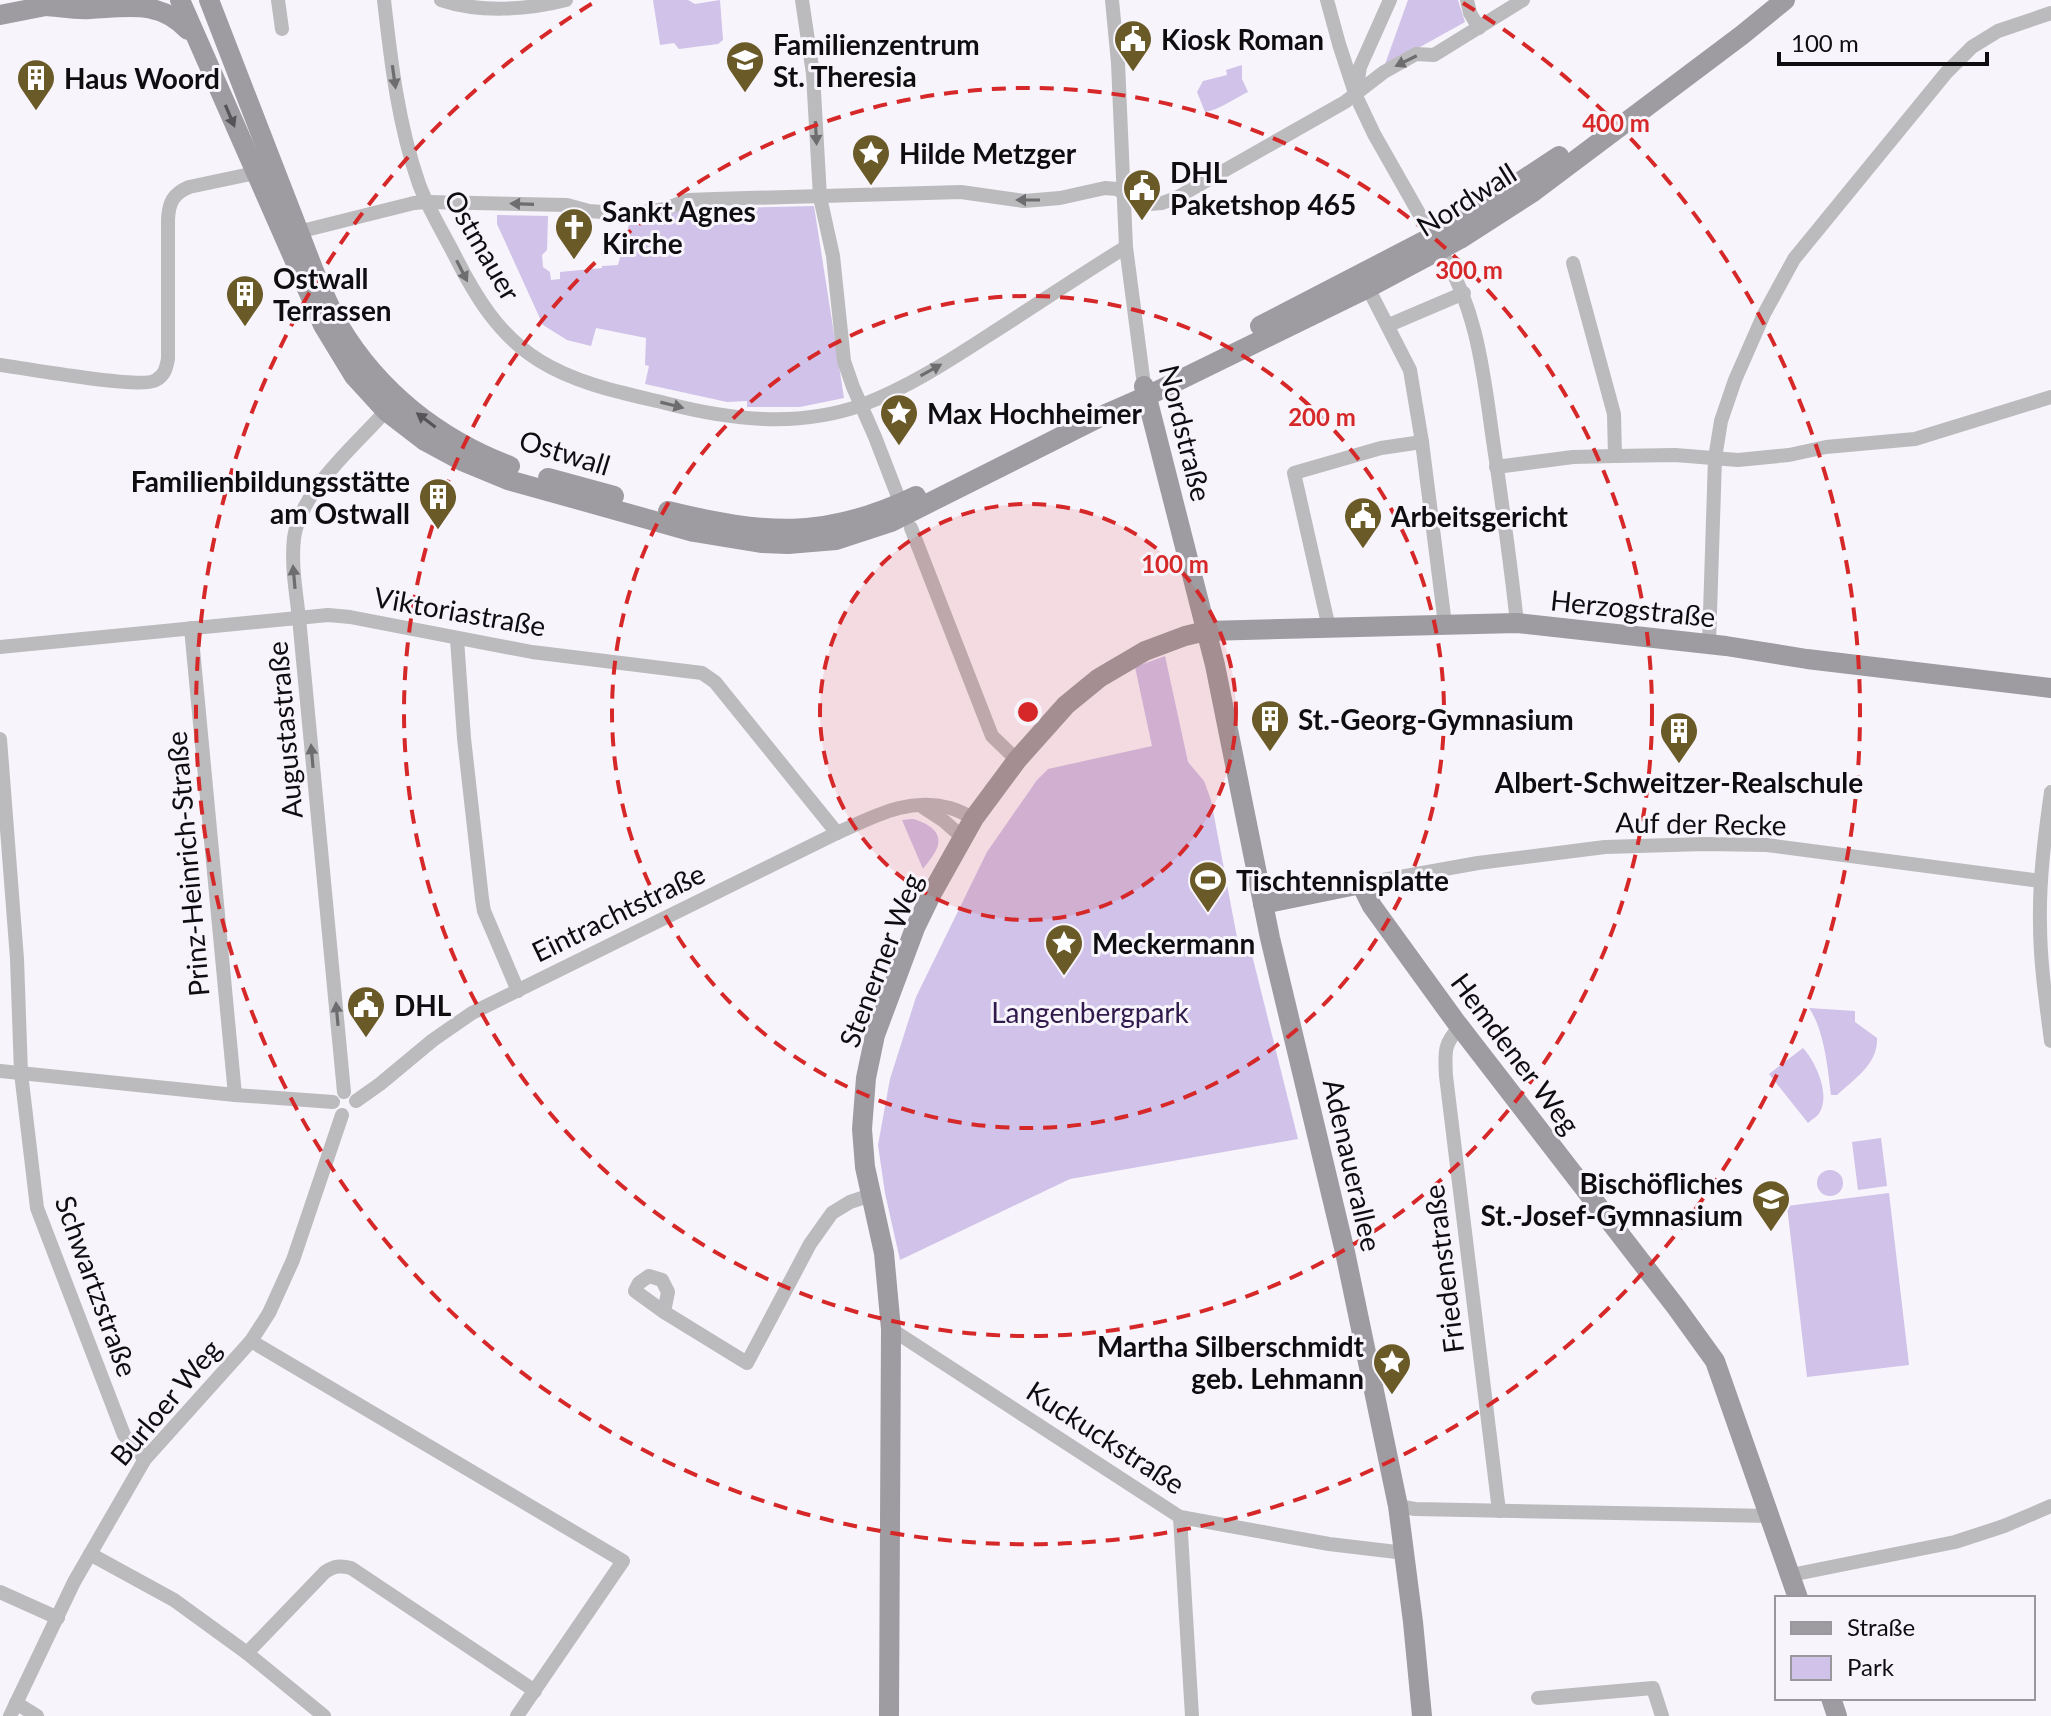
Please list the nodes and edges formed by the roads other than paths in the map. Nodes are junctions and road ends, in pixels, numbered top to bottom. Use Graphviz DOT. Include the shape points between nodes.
graph roads {
  1 [pos="75,0"];
  2 [pos="180,0"];
  3 [pos="196,0"];
  4 [pos="209,0"];
  5 [pos="278,0"];
  6 [pos="384,0"];
  7 [pos="441,0"];
  8 [pos="566,0"];
  9 [pos="802,0"];
  10 [pos="1112,0"];
  11 [pos="1327,0"];
  12 [pos="1390,0"];
  13 [pos="1467,0"];
  14 [pos="1523,0"];
  15 [pos="1767,0"];
  16 [pos="1785,0"];
  17 [pos="52,3"];
  18 [pos="22,5"];
  19 [pos="2051,13"];
  20 [pos="0,15"];
  21 [pos="1479,28"];
  22 [pos="282,29"];
  23 [pos="199,44"];
  24 [pos="1356,96"];
  25 [pos="253,118"];
  26 [pos="255,173"];
  27 [pos="1125,193"];
  28 [pos="820,197"];
  29 [pos="427,202"];
  30 [pos="298,232"];
  31 [pos="1436,244"];
  32 [pos="1126,247"];
  33 [pos="1573,263"];
  34 [pos="1368,288"];
  35 [pos="1464,293"];
  36 [pos="1389,325"];
  37 [pos="0,365"];
  38 [pos="1146,391"];
  39 [pos="2051,397"];
  40 [pos="391,404"];
  41 [pos="861,405"];
  42 [pos="1422,442"];
  43 [pos="1615,456"];
  44 [pos="1715,458"];
  45 [pos="1496,467"];
  46 [pos="905,516"];
  47 [pos="299,618"];
  48 [pos="1517,623"];
  49 [pos="1445,624"];
  50 [pos="191,628"];
  51 [pos="1329,628"];
  52 [pos="1206,631"];
  53 [pos="457,639"];
  54 [pos="1709,644"];
  55 [pos="0,647"];
  56 [pos="2051,688"];
  57 [pos="0,739"];
  58 [pos="1017,760"];
  59 [pos="2051,792"];
  60 [pos="920,805"];
  61 [pos="974,818"];
  62 [pos="837,833"];
  63 [pos="962,837"];
  64 [pos="2041,881"];
  65 [pos="1361,884"];
  66 [pos="1263,904"];
  67 [pos="518,991"];
  68 [pos="1460,1027"];
  69 [pos="2051,1041"];
  70 [pos="0,1071"];
  71 [pos="21,1073"];
  72 [pos="235,1095"];
  73 [pos="345,1098"];
  74 [pos="871,1195"];
  75 [pos="664,1312"];
  76 [pos="891,1329"];
  77 [pos="251,1341"];
  78 [pos="145,1459"];
  79 [pos="1398,1506"];
  80 [pos="2051,1506"];
  81 [pos="1499,1511"];
  82 [pos="1771,1516"];
  83 [pos="1180,1517"];
  84 [pos="1405,1553"];
  85 [pos="90,1554"];
  86 [pos="1791,1575"];
  87 [pos="0,1592"];
  88 [pos="1797,1596"];
  89 [pos="58,1618"];
  90 [pos="247,1653"];
  91 [pos="535,1691"];
  92 [pos="1538,1698"];
  93 [pos="13,1710"];
  94 [pos="37,1716"];
  95 [pos="324,1716"];
  96 [pos="517,1716"];
  97 [pos="889,1716"];
  98 [pos="1192,1716"];
  99 [pos="1422,1716"];
  100 [pos="1662,1716"];
  1 -- 17 [label="main road"];
  2 -- 23 [label="main road, Ostwall"];
  3 -- 25 [label="main road" via="222,66"];
  4 -- 25 [label="main road, Ostwall"];
  5 -- 22 [label="street"];
  6 -- 29 [label="street, Ostmauer, one-way" via="399,114"];
  7 -- 8 [label="street" via="496,8"];
  9 -- 28 [label="street, one-way" via="813,74"];
  10 -- 27 [label="street"];
  11 -- 24 [label="street"];
  12 -- 24 [label="street" via="1360,67"];
  13 -- 21 [label="street"];
  14 -- 21 [label="street"];
  15 -- 31 [label="main road, Nordwall"];
  16 -- 31 [label="main road, Nordwall" via="1533,192 1494,218"];
  17 -- 18 [label="main road"];
  17 -- 23 [label="main road, Ostwall" via="87,9 152,4 180,19"];
  18 -- 20 [label="main road"];
  19 -- 44 [label="street" via="1998,31 1972,47 1794,259 1735,380"];
  21 -- 24 [label="street, one-way" via="1434,55 1416,54"];
  23 -- 26 [label="main road, Ostwall, one-way"];
  24 -- 27 [label="street" via="1176,198 1150,204"];
  24 -- 31 [label="street"];
  25 -- 30 [label="main road, Ostwall"];
  26 -- 37 [label="street" via="189,187 172,198 168,359 165,372 155,381 131,383"];
  26 -- 40 [label="main road, Ostwall" via="331,341 354,376"];
  27 -- 28 [label="street, one-way" via="1105,188 1024,201 961,192"];
  27 -- 32 [label="street, Nordstraße"];
  28 -- 29 [label="street, one-way" via="688,200 629,214 567,205"];
  28 -- 41 [label="street" via="833,256 844,361"];
  29 -- 30 [label="street"];
  29 -- 41 [label="street, Ostmauer, one-way" via="491,316 519,346 563,373 657,401 750,419 816,416"];
  30 -- 40 [label="main road, Ostwall" via="339,324"];
  31 -- 34 [label="main road, Nordwall"];
  31 -- 35 [label="street"];
  31 -- 38 [label="main road, Nordwall"];
  32 -- 38 [label="street, Nordstraße"];
  41 -- 32 [label="street, Ostmauer, one-way" via="956,357"];
  33 -- 43 [label="street" via="1614,414"];
  34 -- 36 [label="street"];
  34 -- 38 [label="main road, Nordwall"];
  35 -- 36 [label="street"];
  35 -- 45 [label="street" via="1481,358"];
  36 -- 42 [label="street" via="1410,370"];
  38 -- 46 [label="main road, Ostwall" via="1035,436"];
  38 -- 52 [label="main road, Nordstraße"];
  39 -- 44 [label="street" via="1915,439 1738,460"];
  40 -- 46 [label="main road, Ostwall" via="425,441 462,461 508,480 694,532 761,543 816,543 863,533"];
  47 -- 40 [label="street, Augustastraße, one-way" via="294,535 308,500"];
  41 -- 46 [label="street"];
  42 -- 49 [label="street"];
  42 -- 51 [label="street" via="1294,473"];
  43 -- 44 [label="street"];
  43 -- 45 [label="street"];
  44 -- 54 [label="street"];
  45 -- 48 [label="street"];
  46 -- 58 [label="street" via="992,736"];
  47 -- 50 [label="street, Viktoriastraße"];
  47 -- 53 [label="street, Viktoriastraße" via="350,617"];
  73 -- 47 [label="street, Augustastraße, one-way"];
  48 -- 49 [label="main road, Herzogstraße"];
  48 -- 54 [label="main road, Herzogstraße"];
  49 -- 51 [label="main road, Herzogstraße"];
  50 -- 55 [label="street, Viktoriastraße"];
  50 -- 72 [label="street, Prinz-Heinrich-Straße"];
  51 -- 52 [label="main road, Herzogstraße"];
  52 -- 58 [label="main road, Stenerner Weg" via="1145,651 1099,678 1066,705"];
  52 -- 66 [label="main road, Adenauerallee"];
  53 -- 62 [label="street, Viktoriastraße" via="702,673 715,682"];
  53 -- 67 [label="street" via="484,911"];
  54 -- 56 [label="main road, Herzogstraße"];
  57 -- 71 [label="street, Schwartzstraße"];
  58 -- 61 [label="main road, Stenerner Weg"];
  59 -- 64 [label="street"];
  60 -- 61 [label="street, Eintrachtstraße" via="950,808"];
  60 -- 62 [label="street, Eintrachtstraße" via="891,809"];
  60 -- 63 [label="street"];
  61 -- 63 [label="main road, Stenerner Weg"];
  62 -- 67 [label="street, Eintrachtstraße"];
  63 -- 74 [label="main road, Stenerner Weg" via="915,928 875,1035 862,1129"];
  64 -- 65 [label="street, Auf der Recke" via="1767,845 1693,844 1605,847"];
  64 -- 69 [label="street" via="2042,966"];
  65 -- 66 [label="main road"];
  65 -- 68 [label="main road, Hemdener Weg"];
  66 -- 79 [label="main road, Adenauerallee" via="1342,1238"];
  67 -- 73 [label="street, Eintrachtstraße" via="452,1025 380,1084"];
  68 -- 81 [label="street, Friedenstraße" via="1446,1046 1446,1076"];
  68 -- 82 [label="main road, Hemdener Weg" via="1715,1361"];
  70 -- 71 [label="street"];
  71 -- 72 [label="street"];
  71 -- 78 [label="street, Schwartzstraße" via="37,1208 124,1435"];
  72 -- 73 [label="street"];
  73 -- 77 [label="street, Burloer Weg" via="335,1110 342,1115 293,1260"];
  74 -- 75 [label="street" via="832,1213 747,1363"];
  74 -- 76 [label="main road, Stenerner Weg" via="884,1253"];
  76 -- 83 [label="street, Kuckuckstraße"];
  76 -- 97 [label="main road, Stenerner Weg"];
  77 -- 78 [label="street, Burloer Weg"];
  77 -- 91 [label="street" via="623,1561"];
  78 -- 85 [label="street, Burloer Weg"];
  79 -- 81 [label="street"];
  79 -- 84 [label="main road, Adenauerallee"];
  80 -- 86 [label="street" via="1955,1542"];
  81 -- 82 [label="street"];
  82 -- 86 [label="main road, Hemdener Weg"];
  83 -- 84 [label="street, Kuckuckstraße"];
  83 -- 98 [label="street"];
  84 -- 99 [label="main road, Adenauerallee"];
  85 -- 89 [label="street, Burloer Weg"];
  85 -- 90 [label="street" via="174,1600"];
  86 -- 88 [label="main road, Hemdener Weg"];
  87 -- 89 [label="street"];
  89 -- 93 [label="street, Burloer Weg"];
  90 -- 91 [label="street" via="325,1572 342,1565"];
  90 -- 95 [label="street"];
  91 -- 96 [label="street"];
  92 -- 100 [label="street" via="1653,1688"];
  93 -- 94 [label="street"];
}
